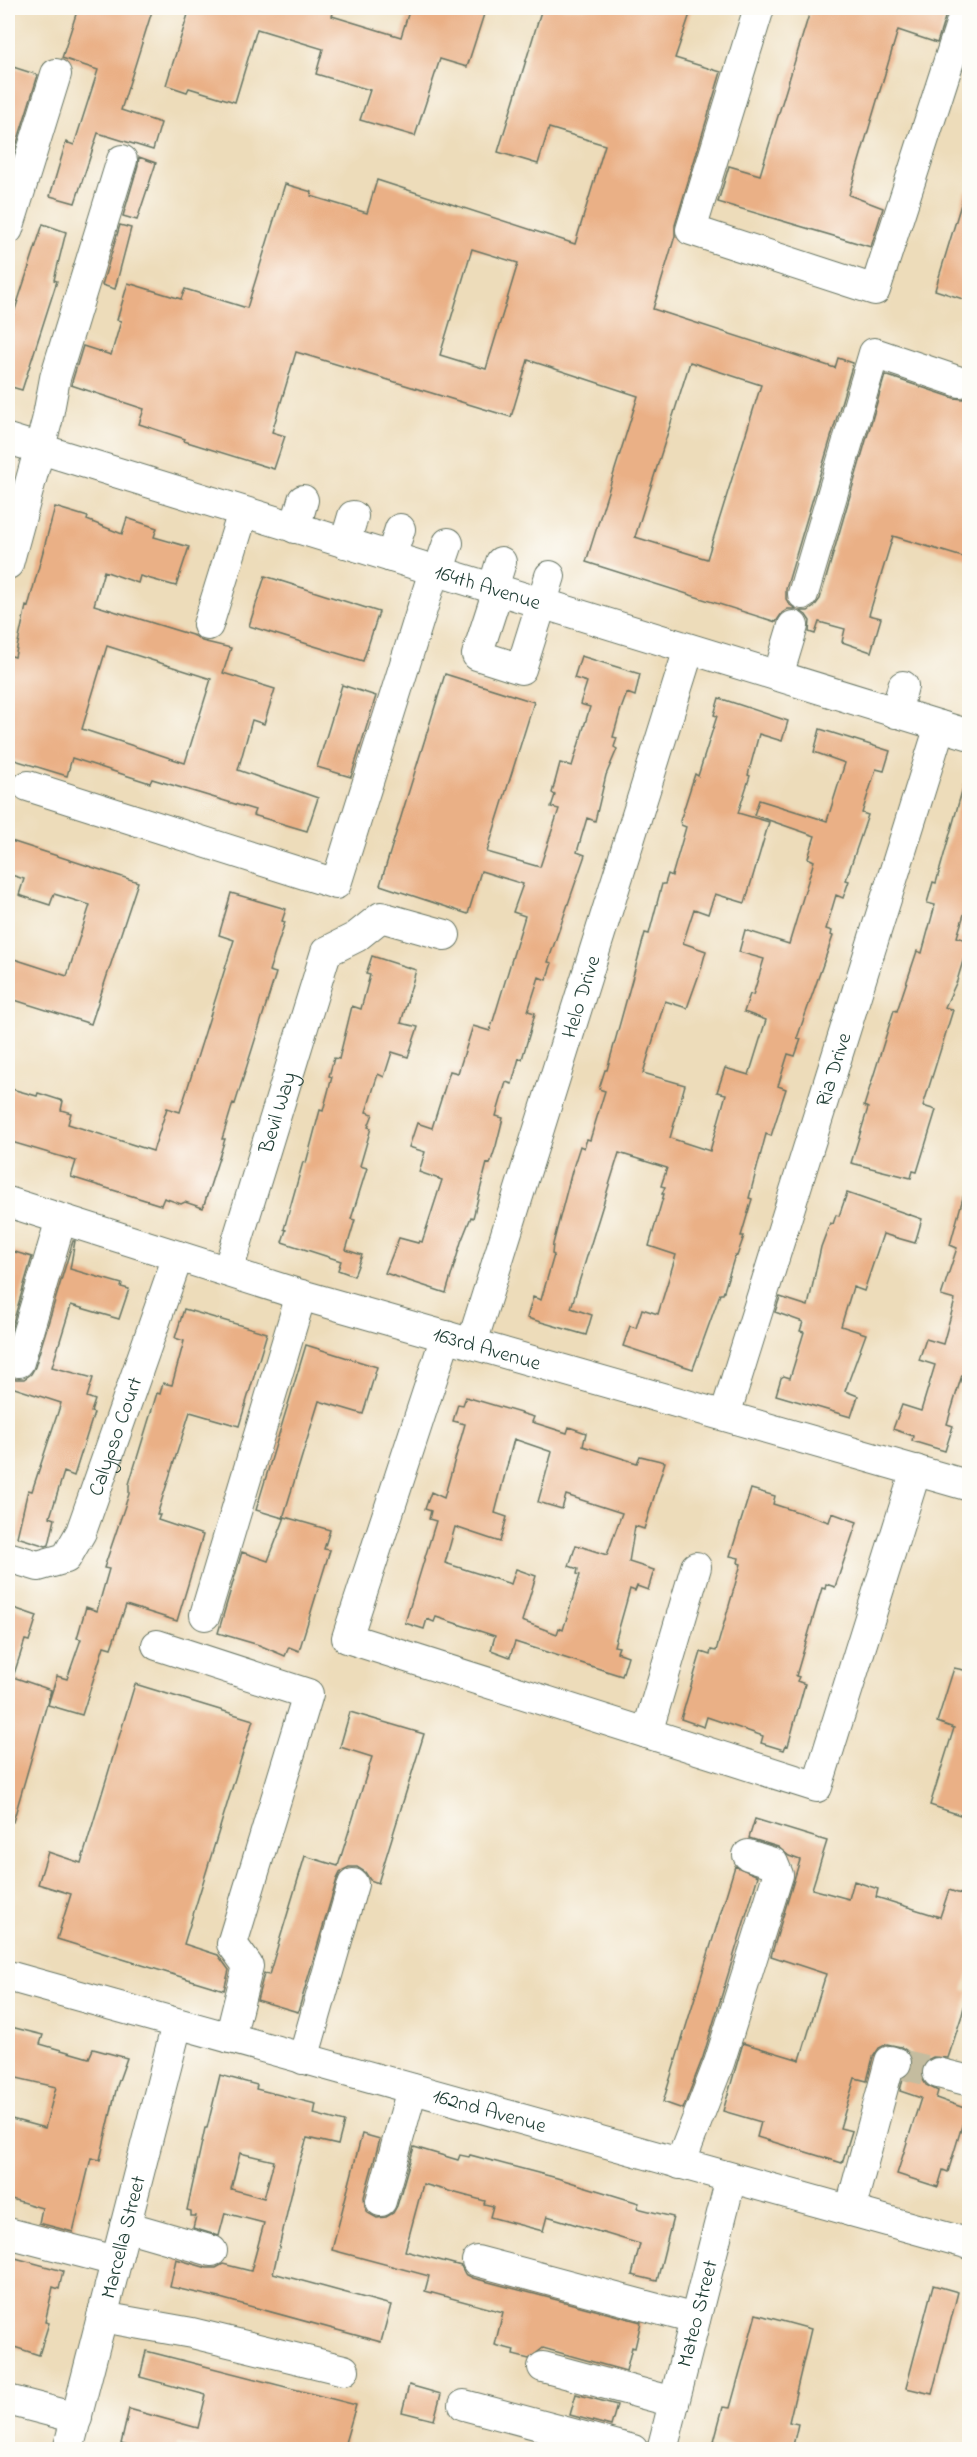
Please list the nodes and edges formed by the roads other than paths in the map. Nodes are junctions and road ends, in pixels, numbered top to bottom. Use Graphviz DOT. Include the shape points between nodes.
graph roads {
  1 [pos="759,8"];
  2 [pos="966,8"];
  3 [pos="56,74"];
  4 [pos="122,160"];
  5 [pos="8,229"];
  6 [pos="960,381"];
  7 [pos="8,440"];
  8 [pos="38,449"];
  9 [pos="243,512"];
  10 [pos="400,529"];
  11 [pos="448,543"];
  12 [pos="391,558"];
  13 [pos="8,564"];
  14 [pos="436,571"];
  15 [pos="497,580"];
  16 [pos="546,590"];
  17 [pos="803,594"];
  18 [pos="208,625"];
  19 [pos="793,626"];
  20 [pos="689,649"];
  21 [pos="778,676"];
  22 [pos="940,726"];
  23 [pos="969,735"];
  24 [pos="28,786"];
  25 [pos="445,935"];
  26 [pos="8,1202"];
  27 [pos="62,1219"];
  28 [pos="178,1256"];
  29 [pos="228,1271"];
  30 [pos="301,1295"];
  31 [pos="459,1340"];
  32 [pos="19,1362"];
  33 [pos="725,1415"];
  34 [pos="916,1470"];
  35 [pos="969,1486"];
  36 [pos="8,1557"];
  37 [pos="696,1567"];
  38 [pos="205,1615"];
  39 [pos="157,1645"];
  40 [pos="647,1733"];
  41 [pos="748,1855"];
  42 [pos="354,1884"];
  43 [pos="8,1976"];
  44 [pos="177,2024"];
  45 [pos="230,2038"];
  46 [pos="303,2059"];
  47 [pos="896,2063"];
  48 [pos="938,2073"];
  49 [pos="969,2081"];
  50 [pos="412,2089"];
  51 [pos="680,2164"];
  52 [pos="731,2178"];
  53 [pos="381,2201"];
  54 [pos="850,2211"];
  55 [pos="125,2226"];
  56 [pos="8,2233"];
  57 [pos="969,2244"];
  58 [pos="213,2251"];
  59 [pos="116,2261"];
  60 [pos="477,2261"];
  61 [pos="102,2317"];
  62 [pos="695,2319"];
  63 [pos="543,2367"];
  64 [pos="344,2370"];
  65 [pos="8,2400"];
  66 [pos="674,2402"];
  67 [pos="464,2405"];
  68 [pos="76,2440"];
  69 [pos="633,2450"];
  70 [pos="662,2450"];
  1 -- 2 [label="street" via="690,230 875,290"];
  3 -- 5 [label="street"];
  4 -- 8 [label="street" via="55,378"];
  6 -- 17 [label="street" via="874,353"];
  7 -- 8 [label="street, 164th Avenue"];
  8 -- 9 [label="street, 164th Avenue"];
  8 -- 13 [label="street"];
  9 -- 12 [label="street, 164th Avenue" via="299,514 349,530"];
  9 -- 18 [label="street"];
  10 -- 12 [label="street"];
  11 -- 14 [label="street"];
  12 -- 14 [label="street, 164th Avenue"];
  14 -- 15 [label="street, 164th Avenue"];
  14 -- 24 [label="street" via="336,884"];
  15 -- 16 [label="street, 164th Avenue"];
  15 -- 16 [label="street" via="477,655 521,669"];
  16 -- 20 [label="street, 164th Avenue"];
  19 -- 21 [label="street"];
  20 -- 21 [label="street, 164th Avenue"];
  20 -- 31 [label="street, Helo Drive"];
  21 -- 22 [label="street, 164th Avenue" via="900,699"];
  22 -- 23 [label="street, 164th Avenue"];
  22 -- 33 [label="street, Ria Drive"];
  25 -- 29 [label="street, Bevil Way" via="381,917 356,937 326,952"];
  26 -- 27 [label="street, 163rd Avenue"];
  27 -- 28 [label="street, 163rd Avenue"];
  27 -- 32 [label="street"];
  28 -- 29 [label="street, 163rd Avenue"];
  28 -- 36 [label="street, Calypso Court" via="81,1533 66,1558 38,1566"];
  29 -- 30 [label="street, 163rd Avenue"];
  30 -- 31 [label="street, 163rd Avenue"];
  30 -- 38 [label="street"];
  31 -- 33 [label="street, 163rd Avenue"];
  31 -- 40 [label="street, Helo Drive" via="347,1638"];
  33 -- 34 [label="street, 163rd Avenue"];
  34 -- 35 [label="street, 163rd Avenue"];
  34 -- 40 [label="street" via="817,1786"];
  37 -- 40 [label="street"];
  39 -- 45 [label="street" via="309,1694 232,1944 248,1966"];
  41 -- 51 [label="street" via="773,1863 778,1875 719,2063"];
  42 -- 46 [label="street"];
  43 -- 44 [label="street, 162nd Avenue"];
  44 -- 45 [label="street, 162nd Avenue"];
  44 -- 55 [label="street, Marcella Street"];
  45 -- 46 [label="street, 162nd Avenue"];
  46 -- 50 [label="street, 162nd Avenue"];
  47 -- 54 [label="street" via="890,2061"];
  48 -- 49 [label="street"];
  50 -- 51 [label="street, 162nd Avenue"];
  50 -- 53 [label="street"];
  51 -- 52 [label="street, 162nd Avenue"];
  52 -- 54 [label="street, 162nd Avenue"];
  52 -- 62 [label="street, Mateo Street"];
  54 -- 57 [label="street, 162nd Avenue"];
  55 -- 58 [label="street"];
  55 -- 59 [label="street, Marcella Street"];
  56 -- 59 [label="street"];
  59 -- 61 [label="street, Marcella Street"];
  60 -- 62 [label="street"];
  61 -- 64 [label="street" via="192,2333"];
  61 -- 68 [label="street, Marcella Street"];
  62 -- 66 [label="street, Mateo Street"];
  63 -- 66 [label="street"];
  65 -- 68 [label="street"];
  66 -- 70 [label="street, Mateo Street"];
  67 -- 69 [label="street"];
}
